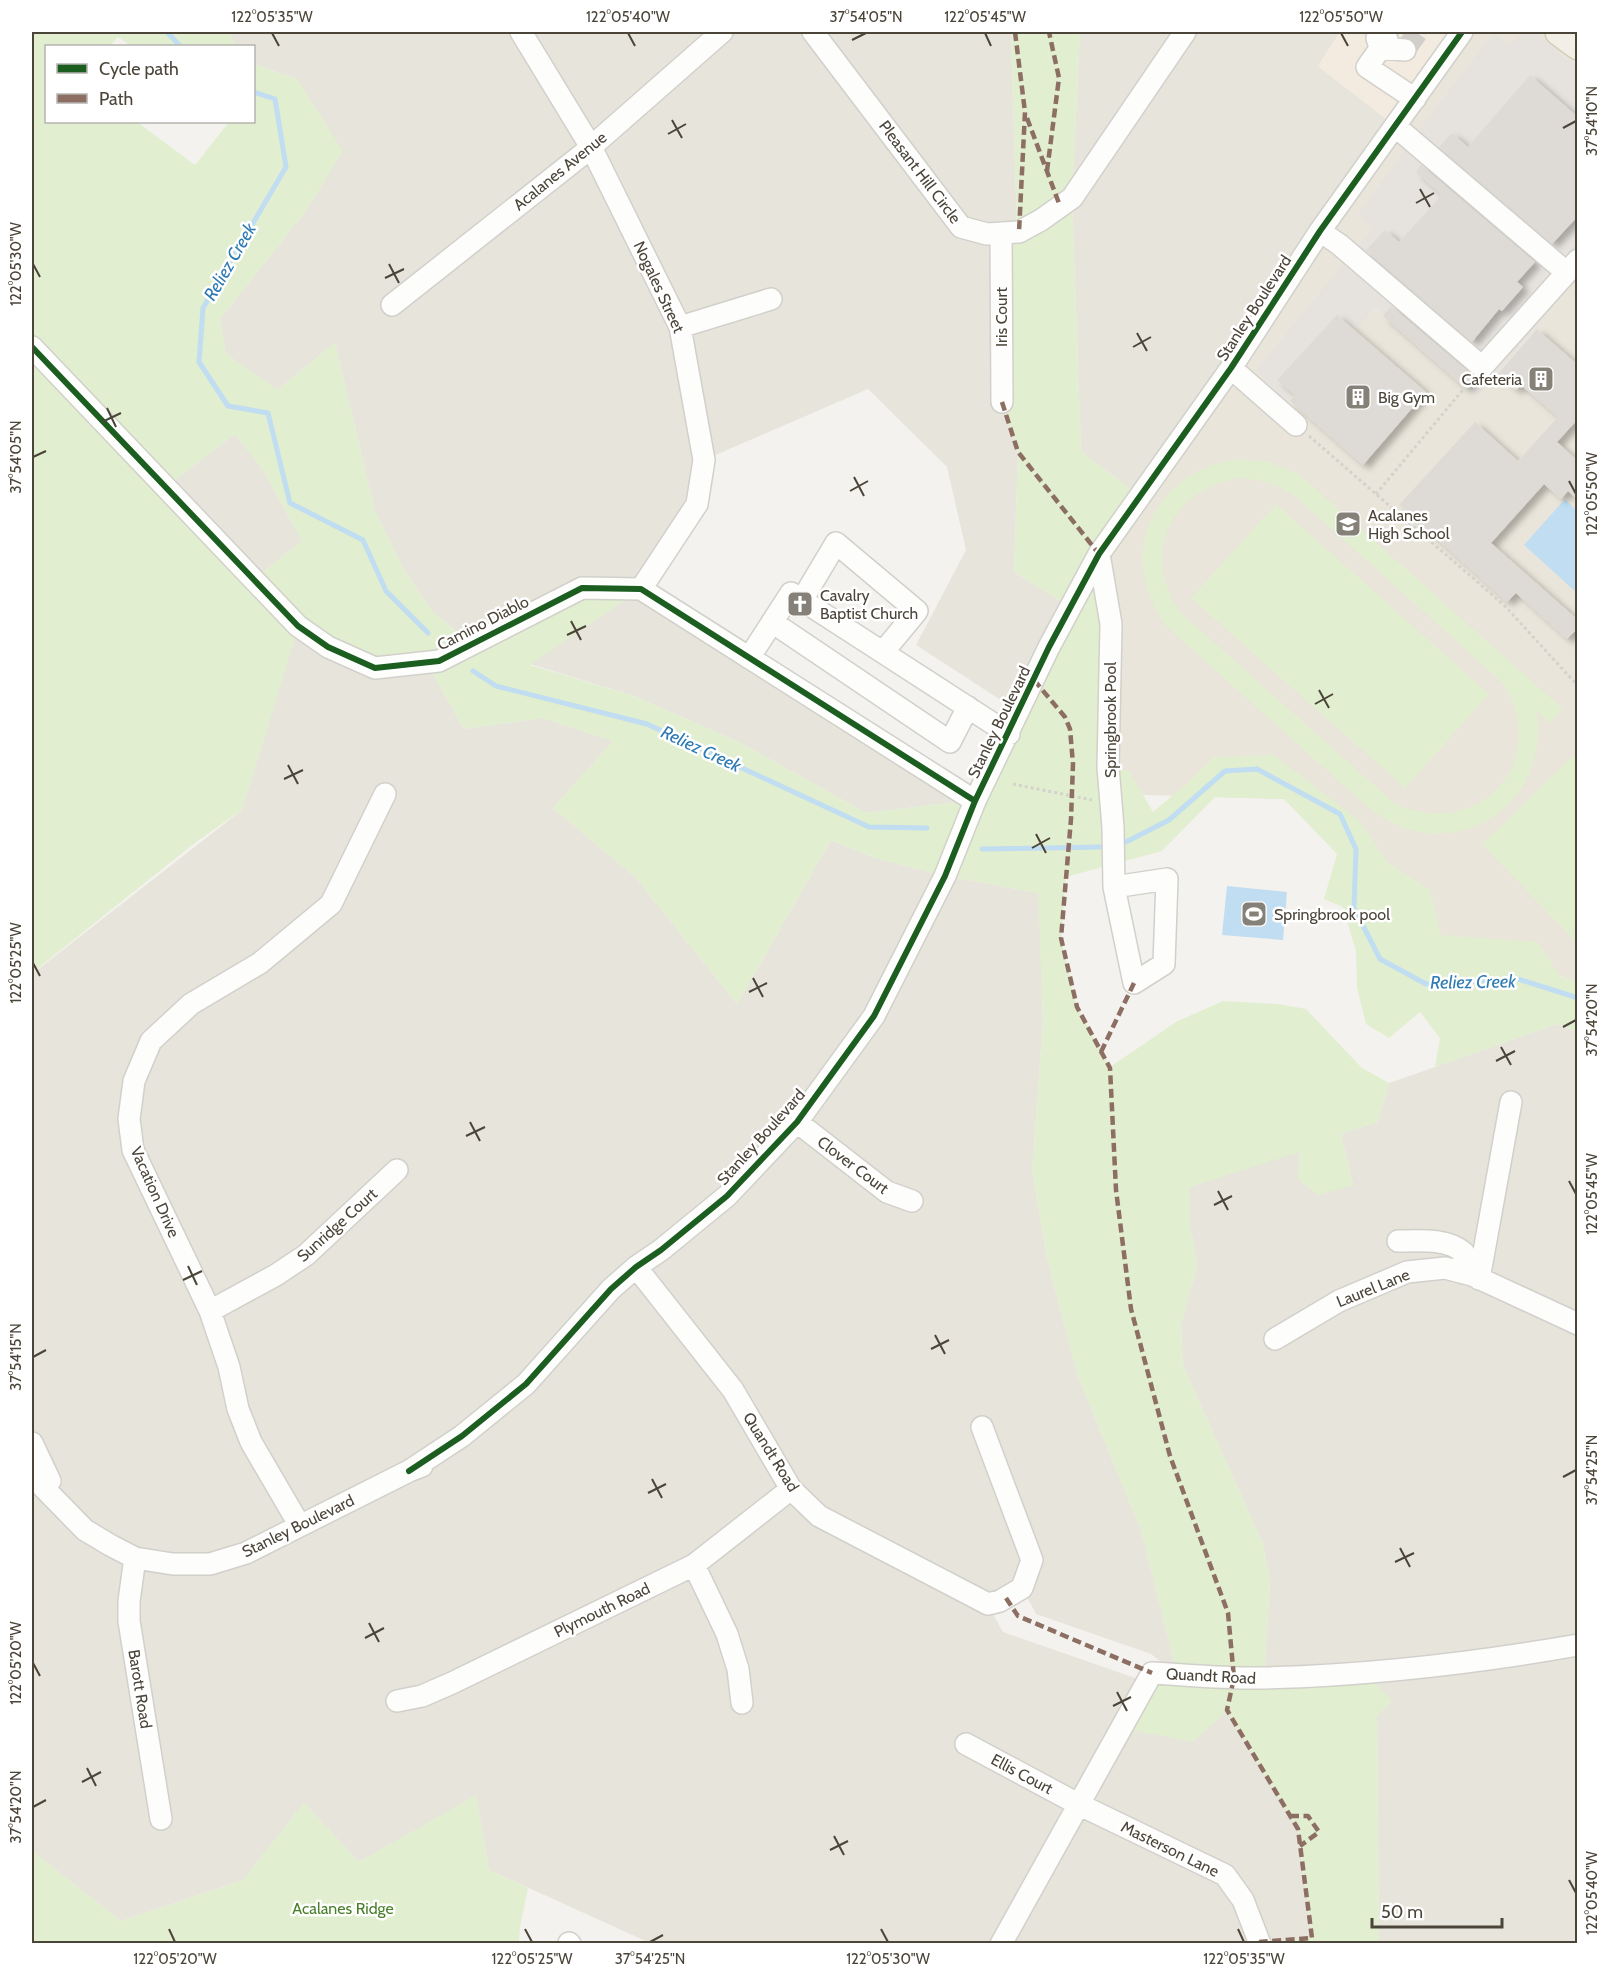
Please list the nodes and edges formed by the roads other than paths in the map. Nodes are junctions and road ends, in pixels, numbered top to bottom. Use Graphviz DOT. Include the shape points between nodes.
graph roads {
  1 [pos="521,32"];
  2 [pos="722,32"];
  3 [pos="813,32"];
  4 [pos="1185,32"];
  5 [pos="1462,32"];
  6 [pos="1559,32"];
  7 [pos="1386,42"];
  8 [pos="1578,46"];
  9 [pos="1414,99"];
  10 [pos="1395,126"];
  11 [pos="591,147"];
  12 [pos="1320,231"];
  13 [pos="1001,233"];
  14 [pos="1572,266"];
  15 [pos="771,299"];
  16 [pos="392,305"];
  17 [pos="681,327"];
  18 [pos="32,347"];
  19 [pos="1231,368"];
  20 [pos="1002,402"];
  21 [pos="1296,425"];
  22 [pos="1099,554"];
  23 [pos="641,589"];
  24 [pos="802,600"];
  25 [pos="772,622"];
  26 [pos="883,652"];
  27 [pos="749,658"];
  28 [pos="968,707"];
  29 [pos="1009,734"];
  30 [pos="385,794"];
  31 [pos="975,801"];
  32 [pos="1114,887"];
  33 [pos="1511,1102"];
  34 [pos="797,1122"];
  35 [pos="397,1170"];
  36 [pos="912,1201"];
  37 [pos="1398,1240"];
  38 [pos="636,1267"];
  39 [pos="1471,1276"];
  40 [pos="210,1311"];
  41 [pos="1578,1324"];
  42 [pos="1275,1339"];
  43 [pos="982,1427"];
  44 [pos="32,1443"];
  45 [pos="32,1469"];
  46 [pos="790,1489"];
  47 [pos="58,1502"];
  48 [pos="300,1527"];
  49 [pos="135,1558"];
  50 [pos="694,1565"];
  51 [pos="1578,1645"];
  52 [pos="397,1701"];
  53 [pos="742,1703"];
  54 [pos="966,1744"];
  55 [pos="1078,1804"];
  56 [pos="160,1819"];
  57 [pos="1001,1944"];
  58 [pos="1260,1944"];
  1 -- 11 [label="street, Nogales Street"];
  2 -- 11 [label="street, Acalanes Avenue"];
  3 -- 13 [label="street, Pleasant Hill Circle" via="961,227 987,234"];
  4 -- 13 [label="street, Pleasant Hill Circle" via="1072,198 1019,232"];
  5 -- 9 [label="street, Stanley Boulevard"];
  6 -- 8 [label="main road"];
  7 -- 9 [label="street" via="1367,67"];
  9 -- 10 [label="street, Stanley Boulevard"];
  10 -- 12 [label="street, Stanley Boulevard"];
  10 -- 14 [label="street"];
  11 -- 16 [label="street, Acalanes Avenue"];
  11 -- 17 [label="street, Nogales Street"];
  12 -- 14 [label="street" via="1482,367"];
  12 -- 19 [label="street, Stanley Boulevard"];
  13 -- 20 [label="street, Iris Court"];
  15 -- 17 [label="street"];
  17 -- 23 [label="street, Nogales Street" via="704,460 697,504"];
  18 -- 23 [label="street, Camino Diablo" via="298,626 328,647 375,668 439,661 582,588"];
  19 -- 21 [label="street"];
  19 -- 22 [label="street, Stanley Boulevard"];
  22 -- 29 [label="street, Stanley Boulevard" via="1049,647"];
  22 -- 32 [label="street, Springbrook Pool" via="1111,624 1108,767"];
  23 -- 27 [label="street"];
  24 -- 25 [label="street" via="791,593"];
  24 -- 26 [label="street"];
  24 -- 26 [label="street" via="836,543 917,611"];
  25 -- 27 [label="street"];
  25 -- 28 [label="street" via="950,742"];
  26 -- 28 [label="street"];
  27 -- 31 [label="street"];
  28 -- 29 [label="street"];
  29 -- 31 [label="street, Stanley Boulevard"];
  30 -- 40 [label="street, Vacation Drive" via="331,904 260,963 191,1004 151,1041 134,1081 129,1119 133,1150"];
  31 -- 34 [label="street, Stanley Boulevard" via="945,876 874,1016"];
  32 -- 32 [label="street, Springbrook Pool" via="1167,879 1164,964 1134,983"];
  33 -- 39 [label="street"];
  34 -- 36 [label="street, Clover Court" via="886,1192"];
  34 -- 38 [label="street, Stanley Boulevard" via="727,1196"];
  35 -- 40 [label="street, Sunridge Court" via="306,1255"];
  37 -- 39 [label="street" via="1456,1245 1464,1253"];
  38 -- 46 [label="street, Quandt Road" via="733,1390"];
  38 -- 48 [label="street, Stanley Boulevard" via="611,1289 526,1384 518,1400 470,1443"];
  39 -- 41 [label="street, Laurel Lane"];
  39 -- 42 [label="street, Laurel Lane" via="1445,1268 1407,1272 1339,1301"];
  40 -- 48 [label="street, Vacation Drive" via="251,1442"];
  43 -- 46 [label="street, Quandt Road" via="1032,1560 1022,1588 1000,1601 988,1604 843,1530 819,1516"];
  44 -- 47 [label="street, Stanley Boulevard"];
  45 -- 47 [label="street, Stanley Boulevard"];
  46 -- 50 [label="street, Plymouth Road"];
  47 -- 49 [label="street, Stanley Boulevard" via="85,1530"];
  48 -- 49 [label="street, Stanley Boulevard" via="246,1553 210,1564"];
  49 -- 56 [label="street, Barott Road" via="129,1621"];
  50 -- 52 [label="street, Plymouth Road" via="452,1683 422,1696"];
  50 -- 53 [label="street" via="727,1634 738,1669"];
  51 -- 55 [label="street, Quandt Road" via="1353,1673 1264,1678 1152,1673"];
  54 -- 55 [label="street, Ellis Court"];
  55 -- 57 [label="street, Quandt Road"];
  55 -- 58 [label="street, Masterson Lane" via="1225,1875 1243,1900"];
}
